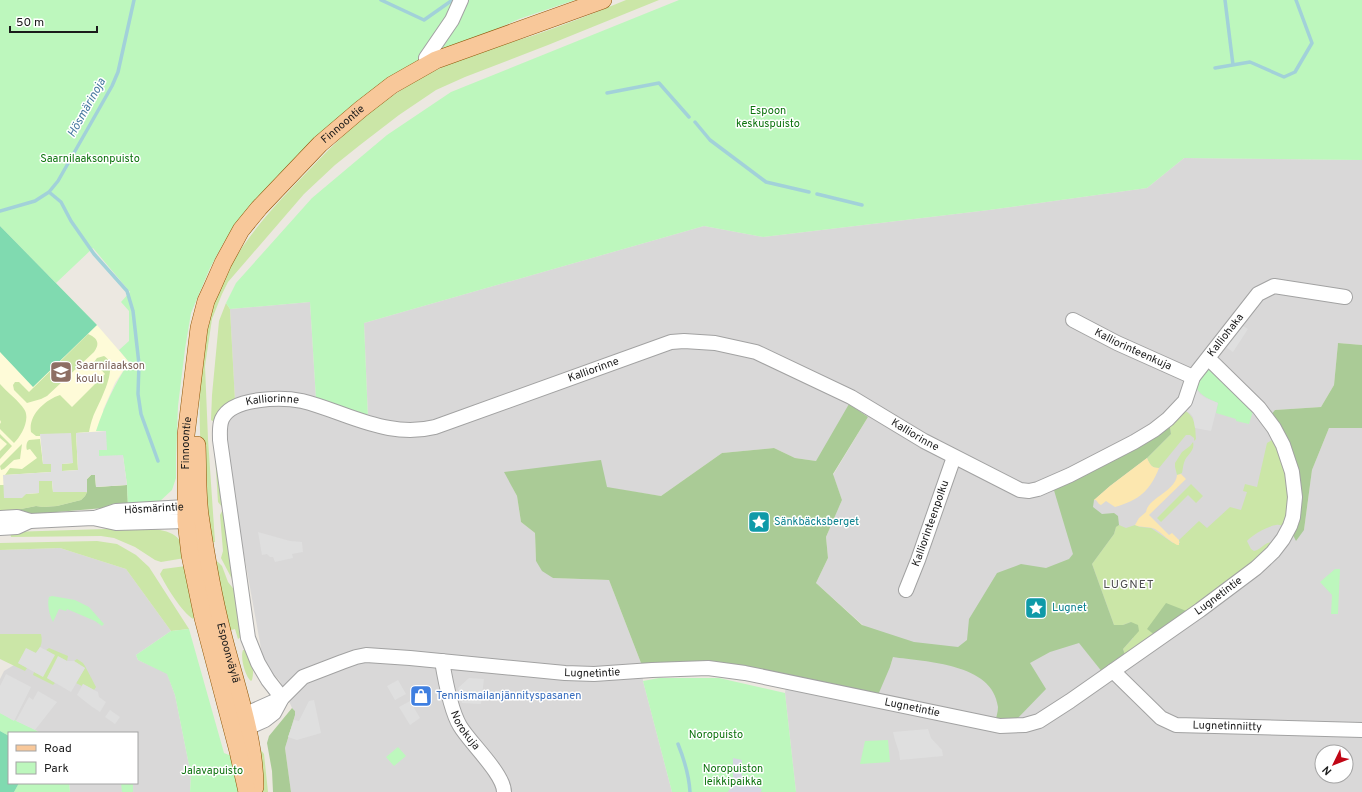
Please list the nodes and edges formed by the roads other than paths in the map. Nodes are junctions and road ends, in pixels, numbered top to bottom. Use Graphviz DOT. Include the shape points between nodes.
graph roads {
  1 [pos="461,0"];
  2 [pos="603,0"];
  3 [pos="427,64"];
  4 [pos="1345,297"];
  5 [pos="1073,320"];
  6 [pos="1209,359"];
  7 [pos="1193,377"];
  8 [pos="954,457"];
  9 [pos="191,514"];
  10 [pos="0,518"];
  11 [pos="30,521"];
  12 [pos="0,528"];
  13 [pos="906,590"];
  14 [pos="442,661"];
  15 [pos="1113,671"];
  16 [pos="282,698"];
  17 [pos="241,723"];
  18 [pos="1362,730"];
  19 [pos="247,792"];
  20 [pos="255,792"];
  21 [pos="504,792"];
  1 -- 3 [label="street" via="452,20 426,58"];
  2 -- 3 [label="main road, Finnoontie"];
  3 -- 9 [label="main road, Finnoontie" via="392,85 320,144 241,230 206,302 199,328 186,435"];
  4 -- 6 [label="street, Kalliohaka" via="1274,286 1258,294"];
  5 -- 7 [label="street, Kalliorinteenkuja"];
  6 -- 7 [label="street, Kalliohaka"];
  6 -- 15 [label="street, Lugnetintie" via="1259,408 1274,428 1292,472 1295,497 1293,517 1283,539 1256,568"];
  7 -- 8 [label="street, Kalliorinne" via="1185,401 1154,430 1070,475 1038,489 1020,490"];
  8 -- 13 [label="street, Kalliorinteenpolku"];
  8 -- 16 [label="street, Kalliorinne" via="850,398 756,352 684,341 671,342 420,430 406,431 376,425 302,401 285,399 244,403 230,410 223,418 220,428 222,461 248,638 258,663"];
  9 -- 11 [label="street, Hösmärintie" via="116,523 93,518"];
  9 -- 17 [label="main road, Espoonväylä" via="190,555 203,618"];
  10 -- 11 [label="street, Hösmärintie" via="17,517"];
  11 -- 12 [label="street, Hösmärintie" via="17,527"];
  14 -- 15 [label="street, Lugnetintie" via="594,674 708,668 752,674 1000,726 1025,725 1038,721"];
  14 -- 16 [label="street, Lugnetintie" via="392,656 356,657 304,677"];
  14 -- 21 [label="street, Norokuja" via="451,702 460,726 498,777 504,786"];
  15 -- 18 [label="street, Lugnetinniitty" via="1161,718 1176,725"];
  16 -- 17 [label="street, Lugnetintie" via="274,713 265,720"];
  17 -- 19 [label="main road, Espoonväylä"];
  17 -- 20 [label="main road, Espoonväylä" via="255,776"];
}
